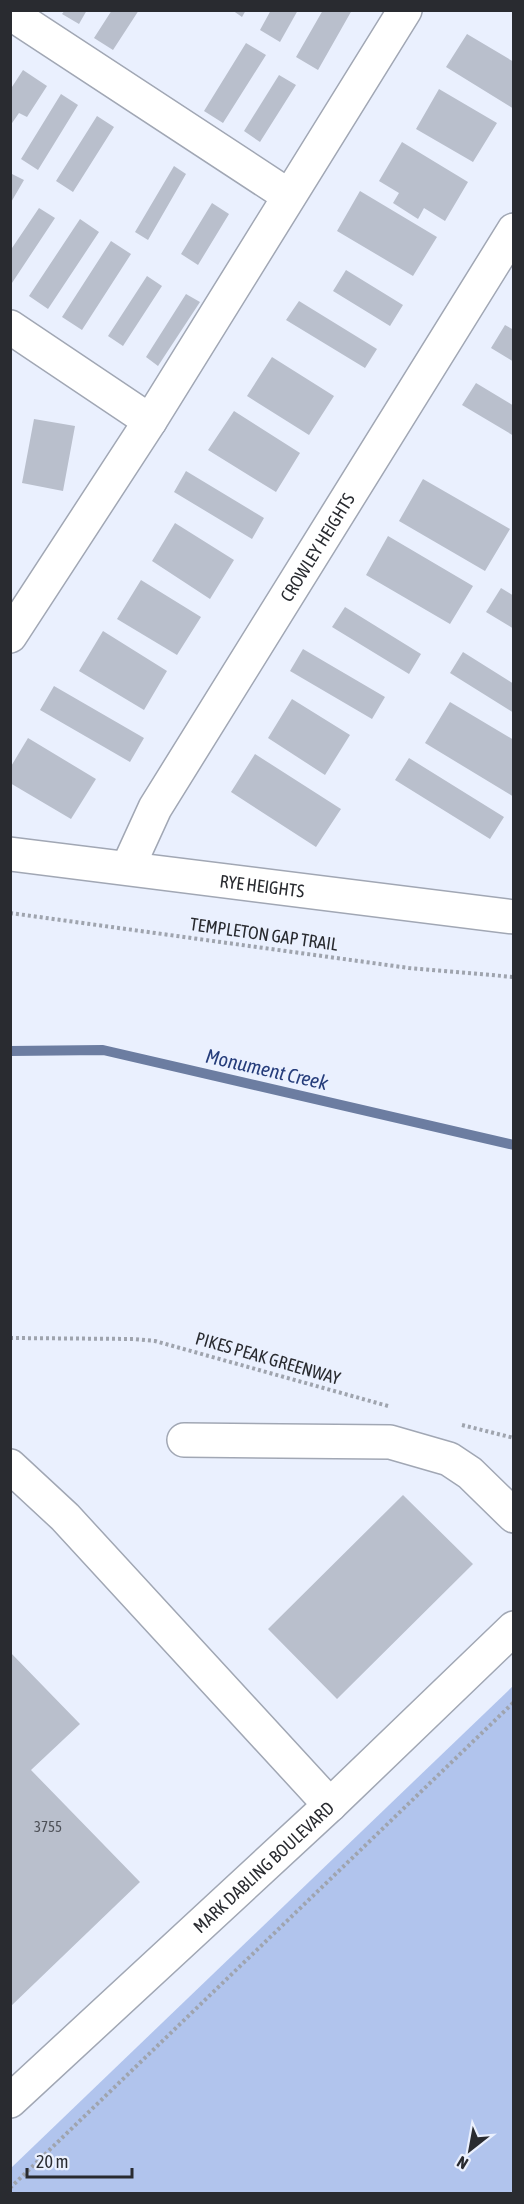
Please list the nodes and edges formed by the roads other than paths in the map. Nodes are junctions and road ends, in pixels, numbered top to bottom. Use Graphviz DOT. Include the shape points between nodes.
graph roads {
  1 [pos="405,10"];
  2 [pos="10,13"];
  3 [pos="289,195"];
  4 [pos="513,230"];
  5 [pos="10,327"];
  6 [pos="150,421"];
  7 [pos="10,636"];
  8 [pos="10,854"];
  9 [pos="128,867"];
  10 [pos="512,913"];
  11 [pos="184,1440"];
  12 [pos="10,1466"];
  13 [pos="513,1516"];
  14 [pos="513,1628"];
  15 [pos="330,1804"];
  16 [pos="10,2101"];
  1 -- 3 [label="street"];
  2 -- 3 [label="street"];
  3 -- 6 [label="street"];
  4 -- 9 [label="street, CROWLEY HEIGHTS" via="155,808"];
  5 -- 6 [label="street"];
  6 -- 7 [label="street"];
  8 -- 9 [label="street, RYE HEIGHTS"];
  9 -- 10 [label="street, RYE HEIGHTS"];
  11 -- 13 [label="street" via="390,1442 448,1459 470,1473"];
  12 -- 15 [label="street" via="65,1517"];
  14 -- 15 [label="street, MARK DABLING BOULEVARD"];
  15 -- 16 [label="street, MARK DABLING BOULEVARD"];
}
